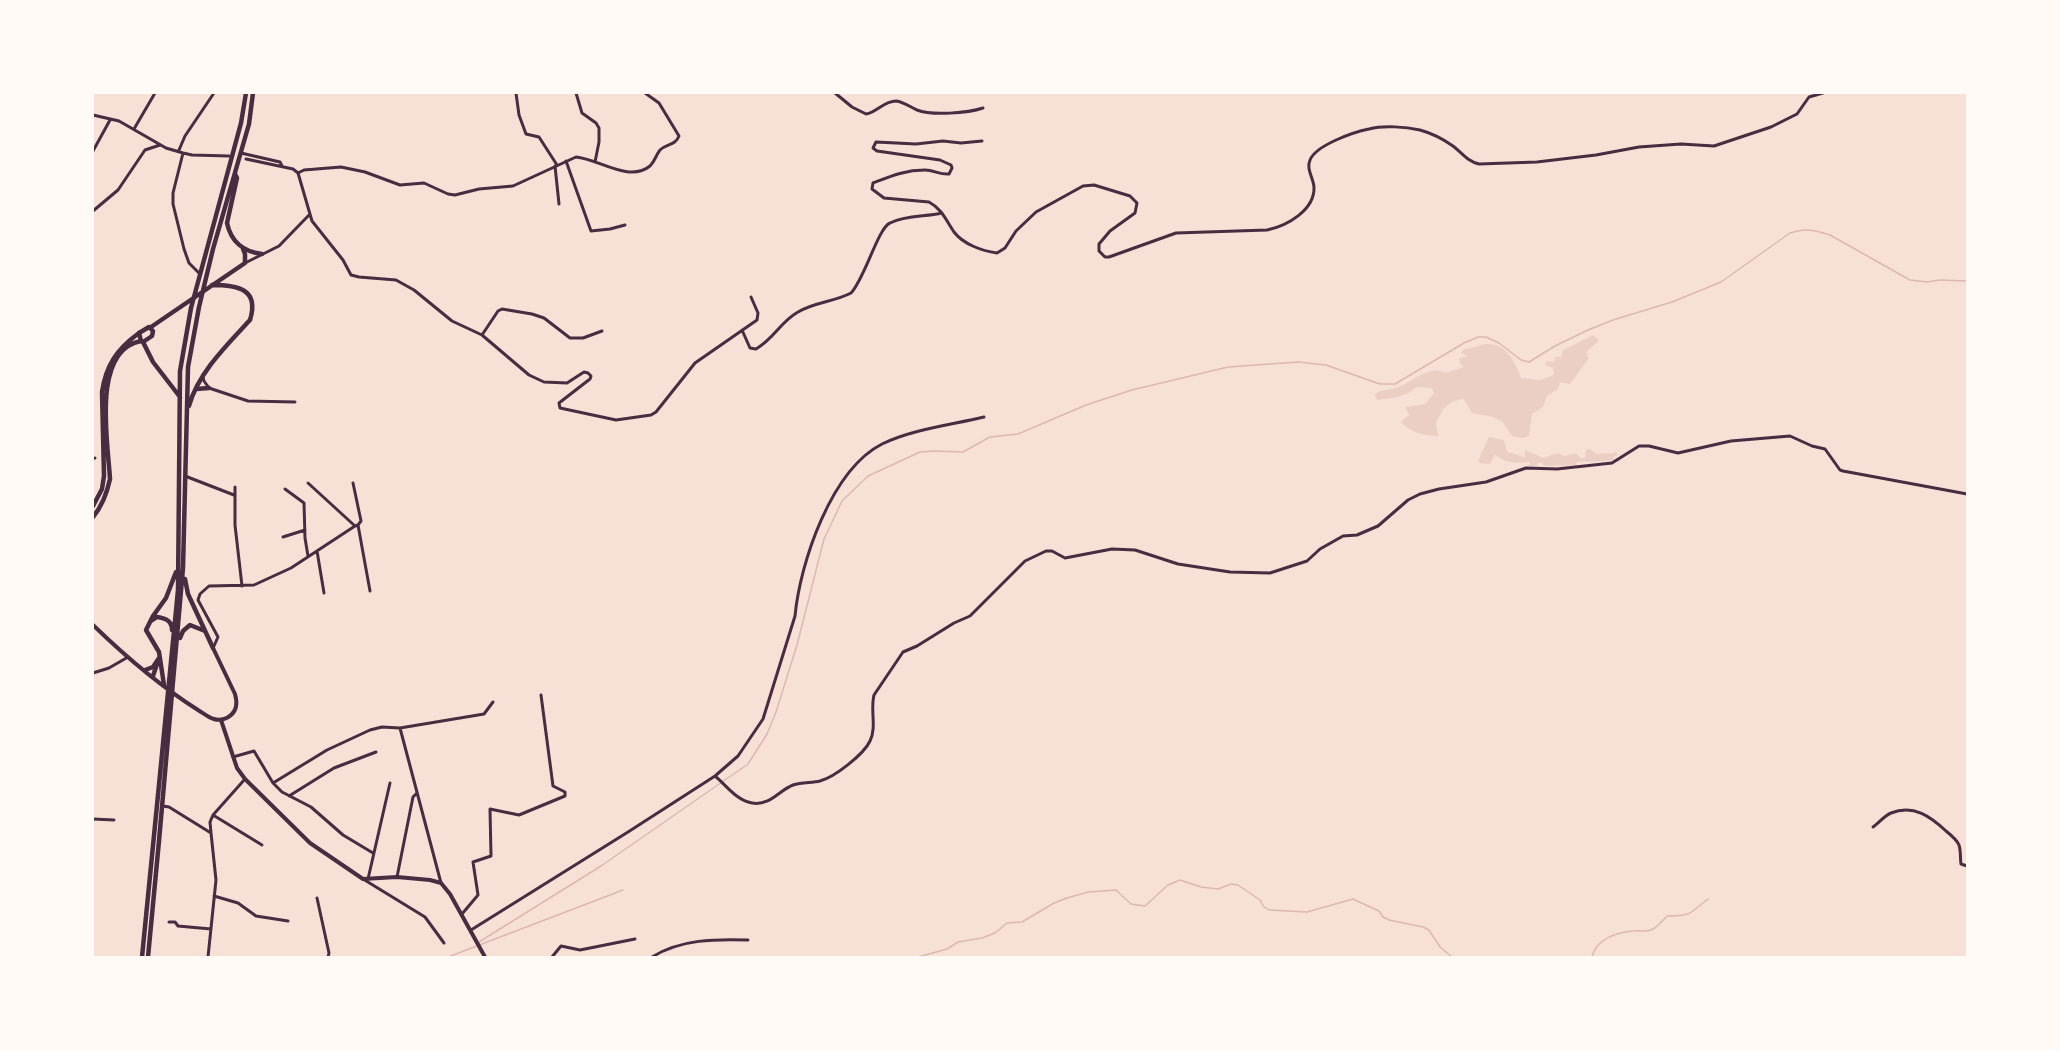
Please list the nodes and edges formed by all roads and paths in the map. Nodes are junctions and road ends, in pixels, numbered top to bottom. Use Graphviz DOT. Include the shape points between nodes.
graph roads {
  1 [pos="154,93"];
  2 [pos="214,93"];
  3 [pos="246,93"];
  4 [pos="253,93"];
  5 [pos="516,93"];
  6 [pos="576,93"];
  7 [pos="645,93"];
  8 [pos="835,93"];
  9 [pos="1823,93"];
  10 [pos="982,108"];
  11 [pos="93,116"];
  12 [pos="110,120"];
  13 [pos="134,129"];
  14 [pos="982,141"];
  15 [pos="160,145"];
  16 [pos="93,151"];
  17 [pos="181,152"];
  18 [pos="241,153"];
  19 [pos="229,156"];
  20 [pos="246,159"];
  21 [pos="566,161"];
  22 [pos="595,162"];
  23 [pos="556,165"];
  24 [pos="282,166"];
  25 [pos="234,173"];
  26 [pos="298,173"];
  27 [pos="559,204"];
  28 [pos="93,211"];
  29 [pos="942,213"];
  30 [pos="310,214"];
  31 [pos="625,225"];
  32 [pos="243,249"];
  33 [pos="262,254"];
  34 [pos="245,263"];
  35 [pos="200,274"];
  36 [pos="212,285"];
  37 [pos="751,297"];
  38 [pos="152,330"];
  39 [pos="742,330"];
  40 [pos="602,331"];
  41 [pos="139,333"];
  42 [pos="482,334"];
  43 [pos="142,341"];
  44 [pos="203,377"];
  45 [pos="209,388"];
  46 [pos="196,389"];
  47 [pos="104,392"];
  48 [pos="180,397"];
  49 [pos="295,402"];
  50 [pos="186,415"];
  51 [pos="984,417"];
  52 [pos="185,477"];
  53 [pos="308,483"];
  54 [pos="352,483"];
  55 [pos="234,486"];
  56 [pos="285,489"];
  57 [pos="1967,494"];
  58 [pos="234,495"];
  59 [pos="93,506"];
  60 [pos="93,517"];
  61 [pos="356,526"];
  62 [pos="305,530"];
  63 [pos="283,537"];
  64 [pos="317,551"];
  65 [pos="308,556"];
  66 [pos="181,566"];
  67 [pos="242,586"];
  68 [pos="370,591"];
  69 [pos="324,593"];
  70 [pos="93,625"];
  71 [pos="147,626"];
  72 [pos="205,631"];
  73 [pos="177,646"];
  74 [pos="213,648"];
  75 [pos="173,651"];
  76 [pos="128,657"];
  77 [pos="160,665"];
  78 [pos="145,670"];
  79 [pos="93,673"];
  80 [pos="173,674"];
  81 [pos="153,676"];
  82 [pos="164,685"];
  83 [pos="541,695"];
  84 [pos="493,702"];
  85 [pos="169,718"];
  86 [pos="221,720"];
  87 [pos="400,728"];
  88 [pos="376,752"];
  89 [pos="233,757"];
  90 [pos="715,776"];
  91 [pos="245,778"];
  92 [pos="273,783"];
  93 [pos="390,783"];
  94 [pos="417,793"];
  95 [pos="289,795"];
  96 [pos="162,806"];
  97 [pos="213,815"];
  98 [pos="93,819"];
  99 [pos="114,819"];
  100 [pos="1873,826"];
  101 [pos="211,833"];
  102 [pos="156,841"];
  103 [pos="262,845"];
  104 [pos="373,853"];
  105 [pos="1967,866"];
  106 [pos="397,878"];
  107 [pos="363,879"];
  108 [pos="368,879"];
  109 [pos="441,884"];
  110 [pos="214,897"];
  111 [pos="318,898"];
  112 [pos="462,914"];
  113 [pos="288,921"];
  114 [pos="169,922"];
  115 [pos="211,929"];
  116 [pos="472,931"];
  117 [pos="635,939"];
  118 [pos="748,940"];
  119 [pos="444,943"];
  120 [pos="485,956"];
  121 [pos="142,957"];
  122 [pos="148,957"];
  123 [pos="208,957"];
  124 [pos="328,957"];
  125 [pos="552,957"];
  126 [pos="652,957"];
  1 -- 13 [label="street"];
  2 -- 17 [label="street" via="186,136"];
  3 -- 35 [label="main road"];
  4 -- 18 [label="main road"];
  5 -- 23 [label="street" via="526,134 539,137"];
  6 -- 22 [label="street" via="582,113 598,128"];
  7 -- 22 [label="street" via="659,103 679,133 677,141 664,147 652,164 638,172"];
  8 -- 10 [label="street" via="866,114 899,101 929,112"];
  9 -- 29 [label="street" via="1809,97 1797,114 1771,128 1714,146 1639,147 1537,162 1479,164 1470,162 1431,134 1370,129 1328,144 1313,155 1309,162 1314,190 1310,203 1278,228 1176,233 1109,257 1099,251 1099,244 1138,207 1130,196 1094,185 1083,186 1036,212 997,253 961,239"];
  11 -- 12 [label="street"];
  12 -- 13 [label="street"];
  12 -- 16 [label="street"];
  13 -- 15 [label="street"];
  14 -- 29 [label="street" via="873,144 877,151 951,165 949,174 906,170 872,186 884,198 929,202"];
  15 -- 17 [label="street"];
  15 -- 28 [label="street" via="145,150 122,186"];
  17 -- 19 [label="street"];
  17 -- 35 [label="street" via="174,204 183,249"];
  18 -- 24 [label="street" via="280,162"];
  18 -- 25 [label="main road"];
  20 -- 24 [label="street"];
  21 -- 22 [label="street" via="580,157"];
  21 -- 23 [label="street"];
  21 -- 31 [label="street" via="591,231"];
  23 -- 26 [label="street" via="513,186 455,195 424,183 400,185 341,167"];
  23 -- 27 [label="street"];
  24 -- 26 [label="street"];
  25 -- 32 [label="main road" via="237,178 227,224 234,241"];
  25 -- 50 [label="main road" via="199,307 188,367"];
  26 -- 30 [label="street"];
  29 -- 39 [label="street" via="888,223 851,292 798,311 764,345 750,348"];
  30 -- 33 [label="street" via="279,246"];
  30 -- 42 [label="street" via="351,274 396,280 452,321"];
  32 -- 33 [label="main road"];
  32 -- 34 [label="main road"];
  33 -- 34 [label="street"];
  34 -- 36 [label="main road"];
  35 -- 48 [label="main road" via="180,370"];
  36 -- 38 [label="main road"];
  36 -- 44 [label="main road" via="234,285 245,290 252,313"];
  37 -- 39 [label="street" via="759,317"];
  38 -- 41 [label="main road" via="146,328"];
  38 -- 43 [label="main road" via="153,336"];
  39 -- 42 [label="street" via="695,363 656,412 616,420 560,408 559,403 590,379 588,373 567,383 544,382 529,375"];
  40 -- 42 [label="street" via="570,338 544,318 502,309"];
  41 -- 43 [label="main road"];
  41 -- 47 [label="main road" via="115,354 104,378"];
  43 -- 47 [label="main road" via="119,354"];
  43 -- 48 [label="main road"];
  44 -- 45 [label="street"];
  44 -- 46 [label="main road"];
  45 -- 46 [label="main road"];
  45 -- 49 [label="street" via="248,401"];
  46 -- 50 [label="main road"];
  47 -- 59 [label="main road" via="104,476"];
  47 -- 60 [label="main road" via="110,479 105,498"];
  48 -- 66 [label="main road"];
  50 -- 52 [label="main road"];
  51 -- 90 [label="street" via="882,445 863,457 850,473 818,526 763,719 738,756"];
  52 -- 58 [label="street"];
  52 -- 66 [label="main road"];
  53 -- 61 [label="street"];
  54 -- 61 [label="street" via="361,521"];
  55 -- 58 [label="street"];
  56 -- 62 [label="street" via="304,503"];
  57 -- 90 [label="street" via="1843,471 1825,449 1780,436 1731,441 1678,453 1639,446 1612,463 1526,468 1486,482 1420,494 1378,526 1343,536 1307,561 1269,573 1178,564 1135,550 1112,549 1065,558 1046,551 1025,561 970,616 903,652 874,695 871,740 846,768 822,780 793,785 770,800 756,803 741,799"];
  58 -- 67 [label="street"];
  61 -- 64 [label="street"];
  61 -- 68 [label="street"];
  62 -- 63 [label="street"];
  62 -- 65 [label="street"];
  64 -- 65 [label="street"];
  64 -- 69 [label="street"];
  65 -- 67 [label="street" via="254,585"];
  66 -- 71 [label="main road"];
  66 -- 72 [label="main road" via="188,594"];
  66 -- 73 [label="main road"];
  66 -- 75 [label="main road"];
  67 -- 74 [label="street" via="209,586 200,594 198,600 218,637"];
  70 -- 76 [label="street"];
  71 -- 75 [label="main road" via="158,617 169,620"];
  71 -- 77 [label="main road"];
  72 -- 73 [label="main road" via="190,625"];
  72 -- 74 [label="main road"];
  73 -- 80 [label="main road"];
  74 -- 86 [label="street" via="237,702 231,716"];
  75 -- 80 [label="main road"];
  76 -- 78 [label="street"];
  76 -- 79 [label="street"];
  77 -- 78 [label="main road"];
  77 -- 81 [label="main road"];
  77 -- 82 [label="main road"];
  78 -- 81 [label="street"];
  80 -- 85 [label="main road"];
  81 -- 82 [label="street"];
  82 -- 86 [label="street" via="198,710"];
  83 -- 112 [label="street" via="553,786 566,796 519,815 490,809 491,856 473,862 478,896"];
  84 -- 87 [label="street" via="484,714"];
  85 -- 96 [label="main road"];
  85 -- 102 [label="main road"];
  86 -- 89 [label="street"];
  87 -- 92 [label="street" via="370,730 327,750"];
  87 -- 94 [label="street"];
  88 -- 95 [label="street" via="334,768"];
  89 -- 91 [label="street"];
  89 -- 92 [label="street" via="254,751"];
  90 -- 116 [label="street"];
  91 -- 97 [label="street"];
  91 -- 107 [label="street" via="310,843"];
  92 -- 95 [label="street"];
  93 -- 104 [label="street"];
  94 -- 106 [label="street"];
  94 -- 109 [label="street"];
  95 -- 104 [label="street"];
  96 -- 101 [label="street"];
  96 -- 102 [label="main road"];
  97 -- 101 [label="street"];
  97 -- 103 [label="street"];
  98 -- 99 [label="street"];
  100 -- 105 [label="street" via="1889,813 1899,811 1928,815 1952,835 1959,845 1961,864"];
  101 -- 110 [label="street"];
  102 -- 121 [label="main road"];
  102 -- 122 [label="main road"];
  104 -- 108 [label="street"];
  106 -- 108 [label="street"];
  106 -- 109 [label="street"];
  107 -- 108 [label="street"];
  107 -- 119 [label="street" via="425,917"];
  109 -- 112 [label="street"];
  110 -- 113 [label="street" via="238,903 255,916"];
  110 -- 115 [label="street"];
  111 -- 124 [label="street"];
  112 -- 116 [label="street"];
  114 -- 115 [label="street"];
  115 -- 123 [label="street"];
  116 -- 120 [label="street"];
  117 -- 125 [label="street" via="580,950 561,946"];
  118 -- 126 [label="street" via="701,940"];
}
